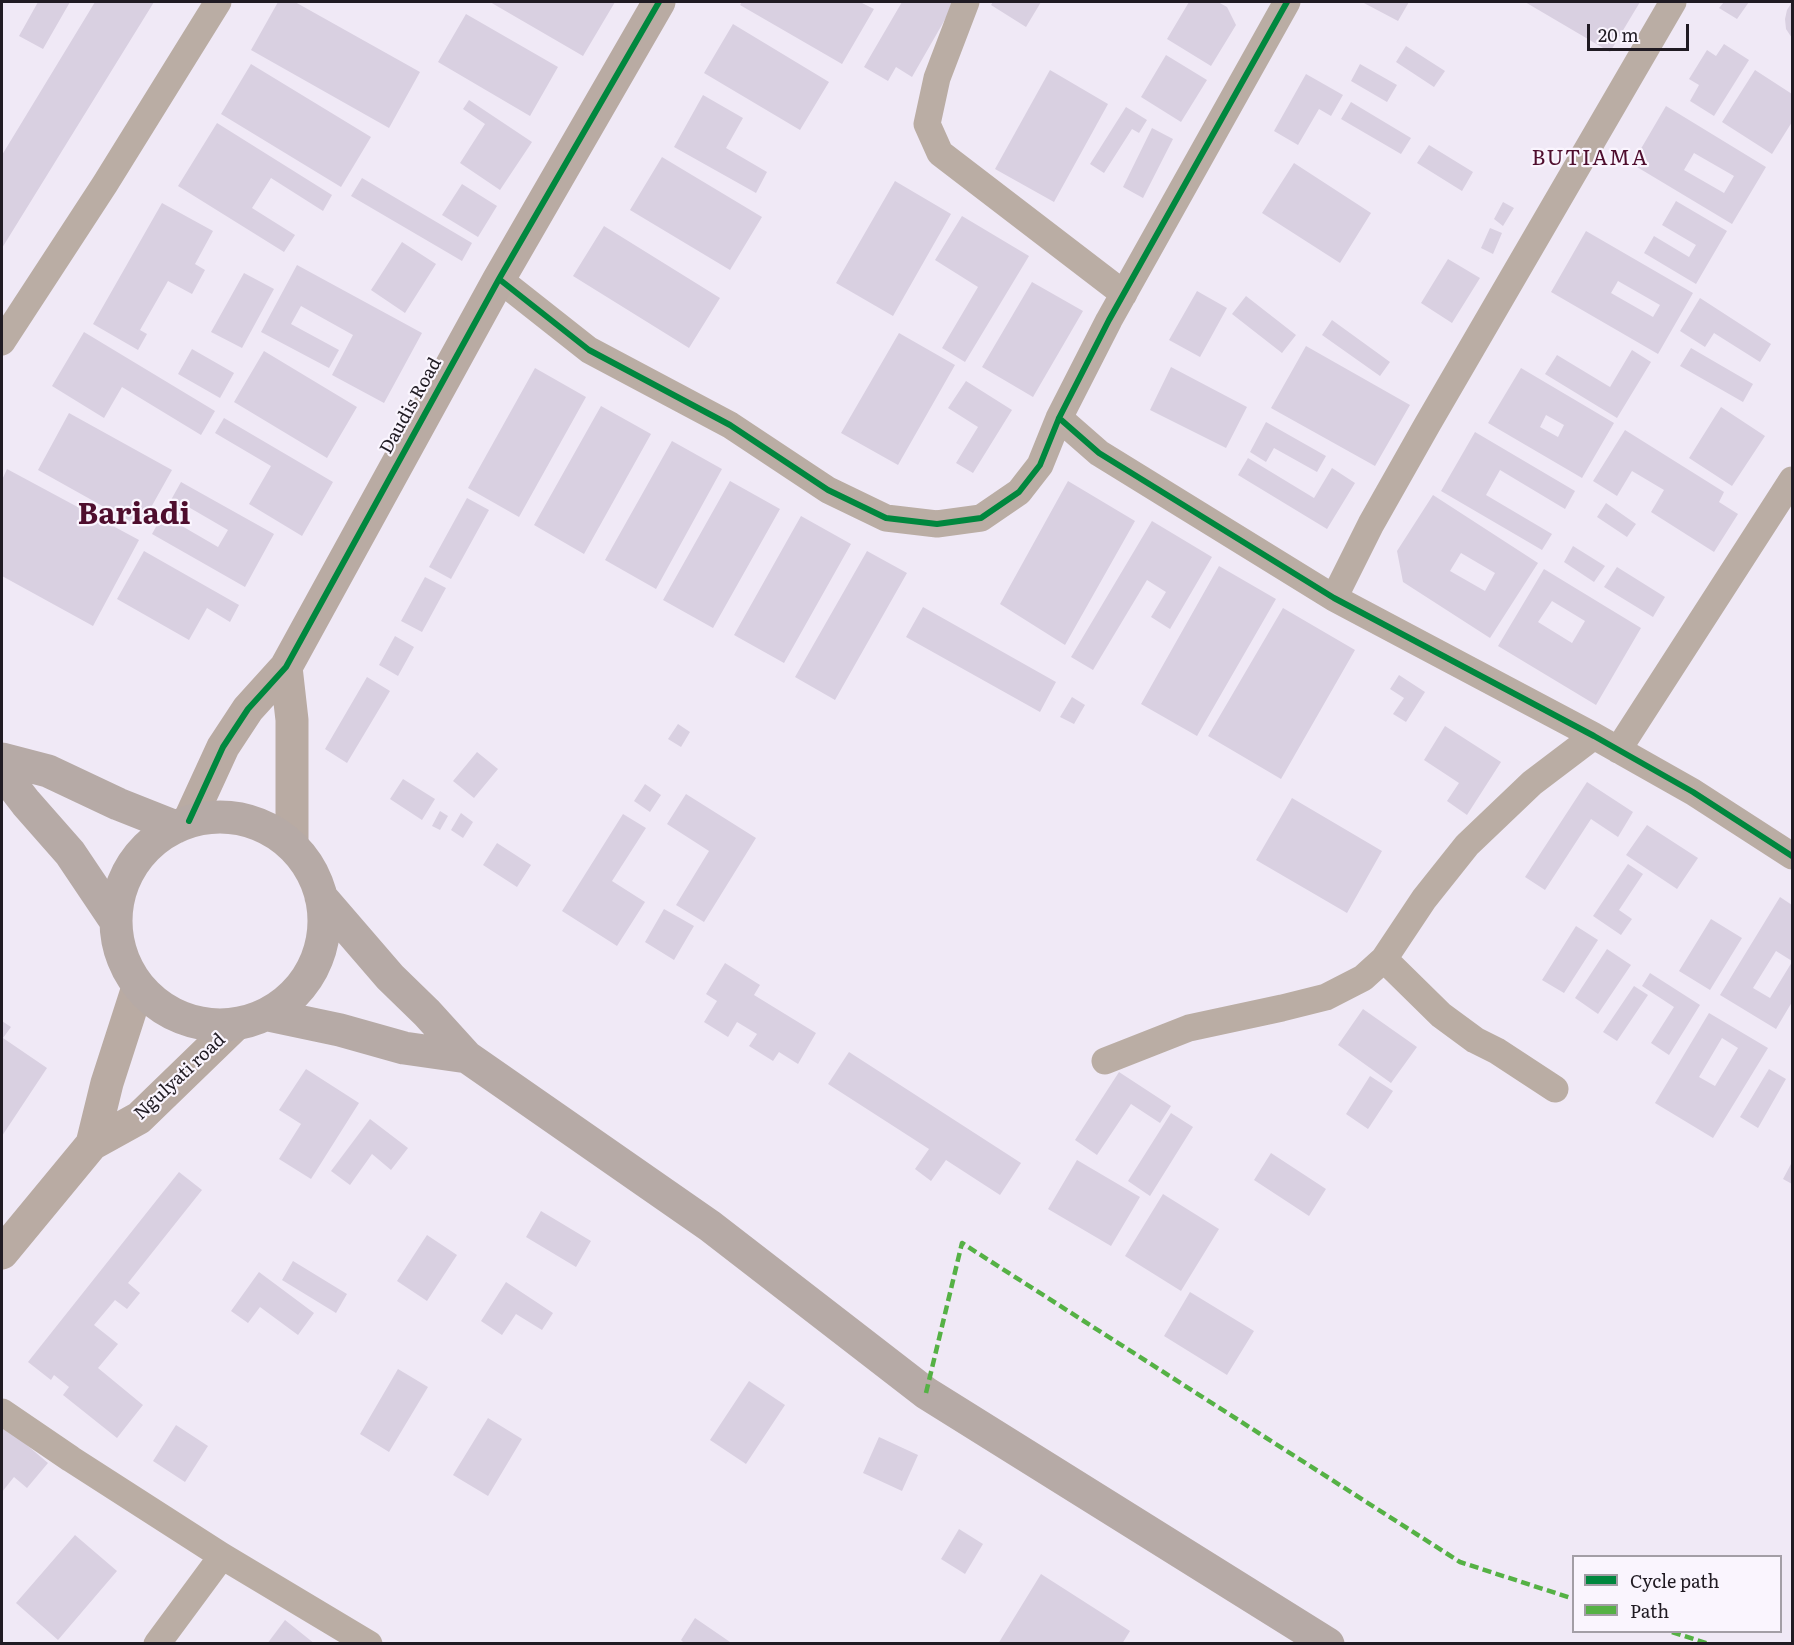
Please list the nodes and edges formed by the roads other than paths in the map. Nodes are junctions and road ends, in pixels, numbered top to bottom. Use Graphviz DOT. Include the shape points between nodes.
graph roads {
  1 [pos="218,2"];
  2 [pos="659,2"];
  3 [pos="966,2"];
  4 [pos="1285,2"];
  5 [pos="1673,2"];
  6 [pos="499,279"];
  7 [pos="1124,294"];
  8 [pos="2,342"];
  9 [pos="1059,418"];
  10 [pos="1792,480"];
  11 [pos="1334,598"];
  12 [pos="285,667"];
  13 [pos="1594,736"];
  14 [pos="1618,750"];
  15 [pos="2,759"];
  16 [pos="2,772"];
  17 [pos="182,824"];
  18 [pos="292,843"];
  19 [pos="1792,856"];
  20 [pos="321,897"];
  21 [pos="115,920"];
  22 [pos="1384,959"];
  23 [pos="138,987"];
  24 [pos="269,1015"];
  25 [pos="234,1026"];
  26 [pos="467,1057"];
  27 [pos="1105,1061"];
  28 [pos="1555,1089"];
  29 [pos="92,1144"];
  30 [pos="2,1253"];
  31 [pos="2,1412"];
  32 [pos="222,1556"];
  33 [pos="157,1644"];
  34 [pos="369,1644"];
  35 [pos="1328,1644"];
  1 -- 8 [label="street"];
  2 -- 6 [label="street, Daudis Road"];
  3 -- 7 [label="street" via="937,78 927,124 940,153"];
  4 -- 7 [label="street"];
  5 -- 11 [label="street" via="1427,425"];
  6 -- 9 [label="street" via="589,350 730,425 828,490 886,518 937,524 981,518 1018,492 1040,465"];
  6 -- 12 [label="street, Daudis Road"];
  7 -- 9 [label="street"];
  9 -- 11 [label="street" via="1099,453"];
  10 -- 14 [label="street"];
  11 -- 13 [label="street"];
  12 -- 17 [label="street, Daudis Road" via="248,709 223,747"];
  12 -- 18 [label="street" via="292,720"];
  13 -- 14 [label="street"];
  13 -- 22 [label="street" via="1532,783 1467,844"];
  14 -- 19 [label="street" via="1693,792"];
  15 -- 17 [label="highway" via="48,771 118,804"];
  16 -- 21 [label="highway" via="70,853"];
  17 -- 18 [label="highway" via="228,816 260,824"];
  17 -- 21 [label="highway" via="165,831 140,853 122,884"];
  18 -- 20 [label="highway" via="309,867"];
  20 -- 24 [label="highway" via="324,930 316,961 297,993"];
  20 -- 26 [label="highway"];
  21 -- 23 [label="highway" via="120,955"];
  22 -- 27 [label="street" via="1363,978 1326,997 1189,1028"];
  22 -- 28 [label="street" via="1441,1015"];
  23 -- 25 [label="highway" via="165,1011 198,1025"];
  23 -- 29 [label="street, Ngulyati road"];
  24 -- 25 [label="highway"];
  24 -- 26 [label="highway" via="404,1048"];
  25 -- 29 [label="street, Ngulyati road" via="139,1118"];
  26 -- 35 [label="highway" via="710,1226 926,1393"];
  29 -- 30 [label="street, Ngulyati road"];
  31 -- 32 [label="street"];
  32 -- 33 [label="street"];
  32 -- 34 [label="street"];
}
